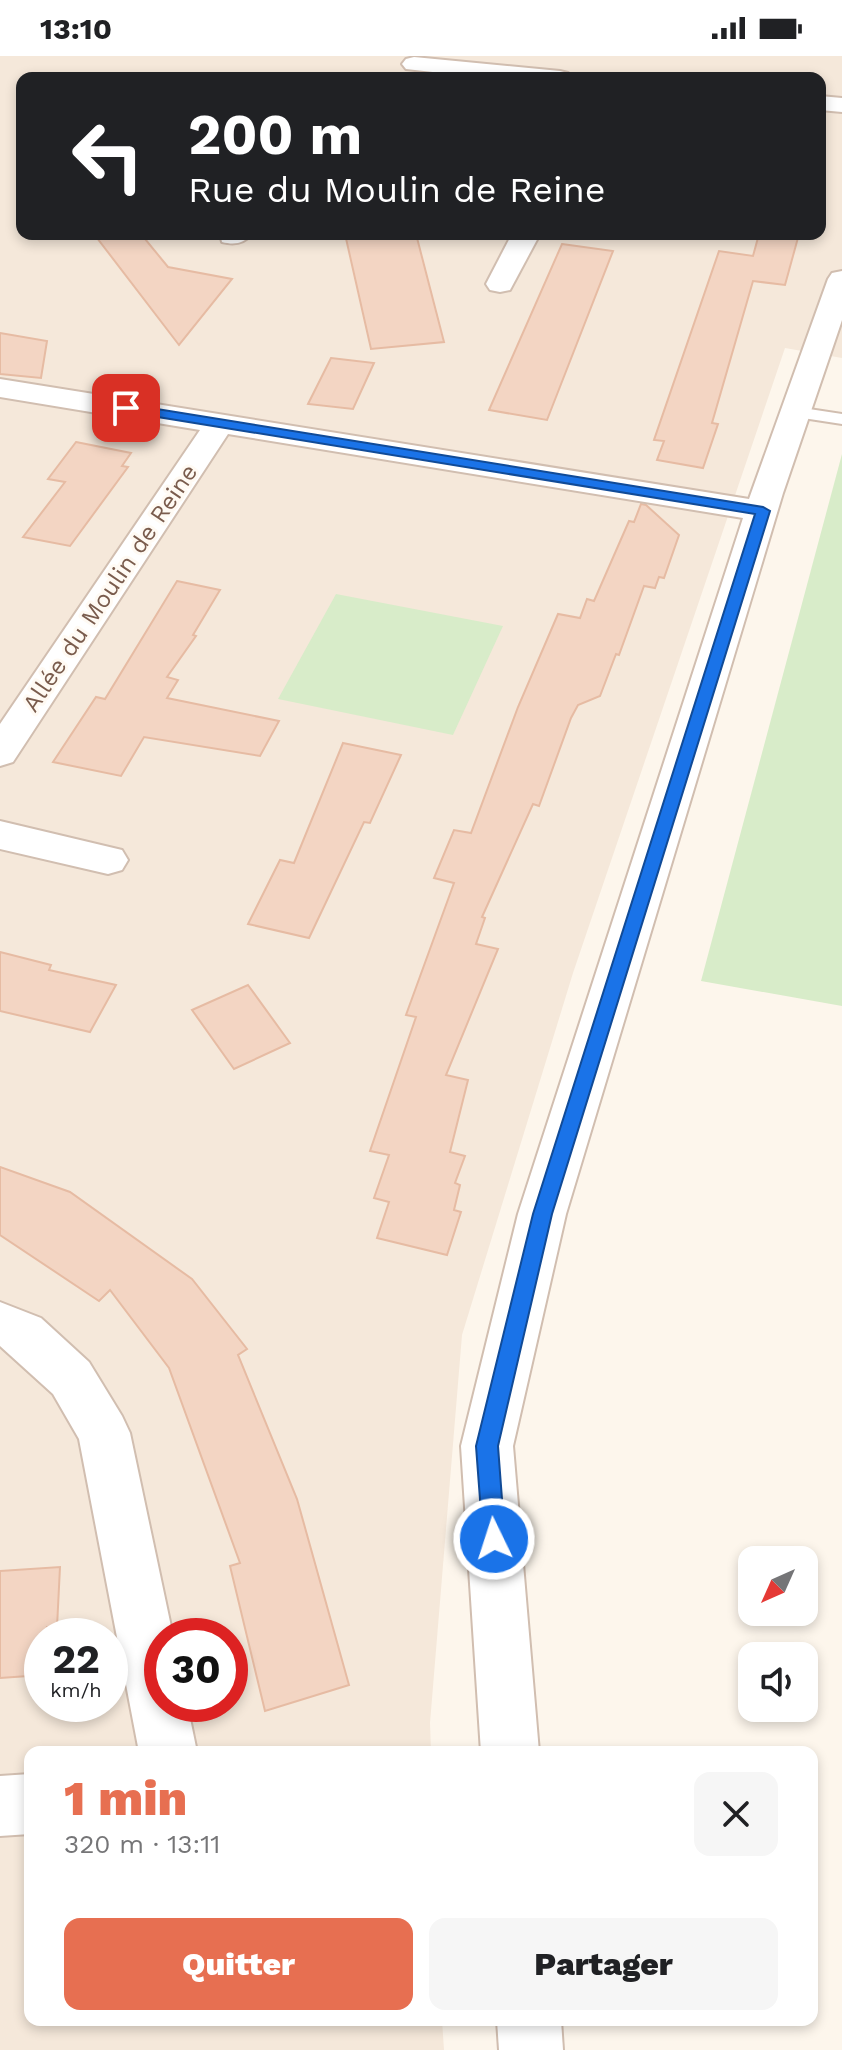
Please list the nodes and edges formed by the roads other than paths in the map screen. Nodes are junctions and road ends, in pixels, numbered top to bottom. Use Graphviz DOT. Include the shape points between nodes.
graph roads {
  1 [pos="412,66"];
  2 [pos="486,72"];
  3 [pos="523,240"];
  4 [pos="842,279"];
  5 [pos="500,284"];
  6 [pos="0,388"];
  7 [pos="796,412"];
  8 [pos="842,419"];
  9 [pos="220,423"];
  10 [pos="763,511"];
  11 [pos="0,753"];
  12 [pos="0,835"];
  13 [pos="108,860"];
  14 [pos="0,1324"];
  15 [pos="167,1746"];
  16 [pos="510,1746"];
  17 [pos="24,1804"];
  18 [pos="0,1806"];
  19 [pos="529,2026"];
  20 [pos="531,2050"];
  1 -- 2 [label="street"];
  3 -- 5 [label="street"];
  4 -- 7 [label="street"];
  6 -- 9 [label="street"];
  7 -- 8 [label="lane"];
  7 -- 10 [label="street"];
  9 -- 10 [label="street"];
  9 -- 11 [label="street, Allée du Moulin de Reine"];
  10 -- 16 [label="street" via="542,1214 487,1446"];
  12 -- 13 [label="street"];
  14 -- 15 [label="street" via="23,1333 71,1378 104,1433"];
  17 -- 18 [label="street"];
  19 -- 20 [label="street"];
}
